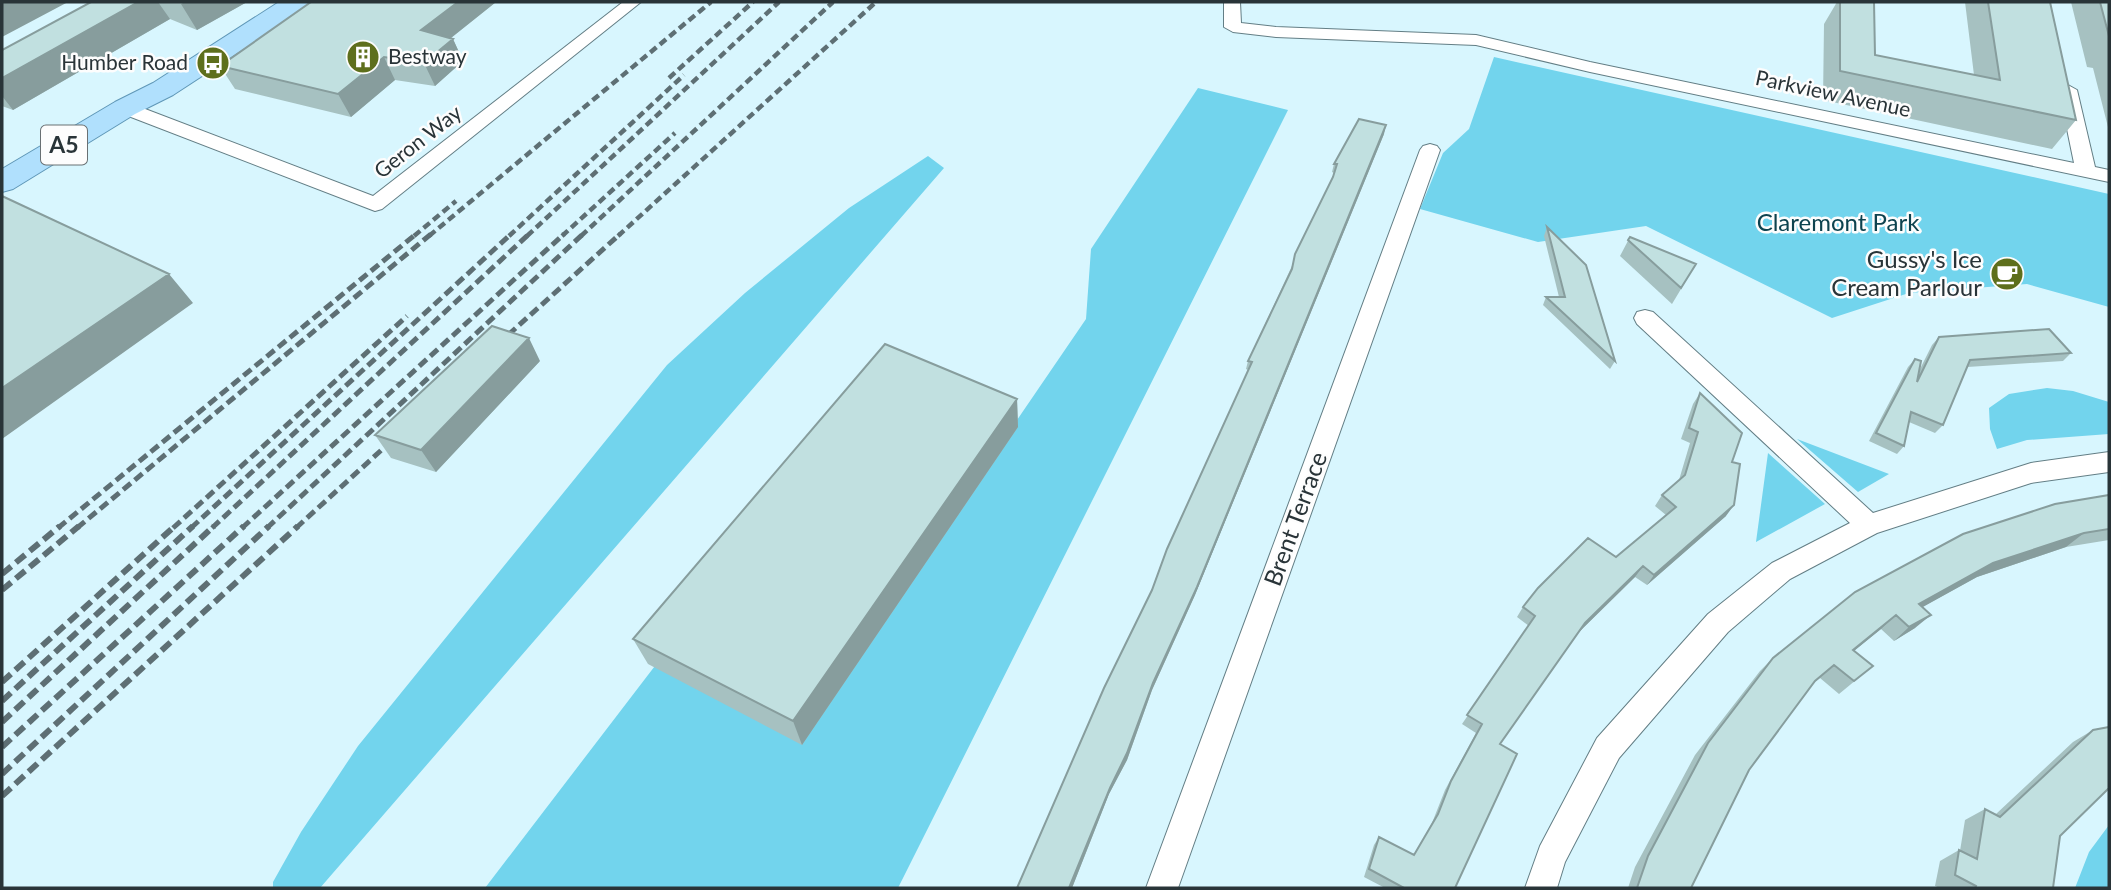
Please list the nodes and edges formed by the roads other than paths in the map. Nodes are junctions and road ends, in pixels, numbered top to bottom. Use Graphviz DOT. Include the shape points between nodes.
graph roads {
  1 [pos="279,2"];
  2 [pos="297,2"];
  3 [pos="633,2"];
  4 [pos="1232,2"];
  5 [pos="2065,76"];
  6 [pos="125,108"];
  7 [pos="1430,150"];
  8 [pos="2086,171"];
  9 [pos="2109,176"];
  10 [pos="2,182"];
  11 [pos="1645,318"];
  12 [pos="2109,461"];
  13 [pos="1869,526"];
  14 [pos="1162,888"];
  15 [pos="1541,888"];
  1 -- 6 [label="main road, A5" via="144,88"];
  2 -- 6 [label="main road, A5" via="163,89"];
  3 -- 6 [label="street, Geron Way" via="375,204"];
  4 -- 8 [label="street, Parkview Avenue" via="1233,27 1476,40"];
  5 -- 8 [label="street"];
  6 -- 10 [label="main road, A5"];
  7 -- 14 [label="street, Brent Terrace"];
  8 -- 9 [label="street, Parkview Avenue"];
  11 -- 13 [label="street"];
  12 -- 13 [label="street" via="2031,473"];
  13 -- 15 [label="street" via="1781,571 1718,623 1608,748 1551,857"];
}
